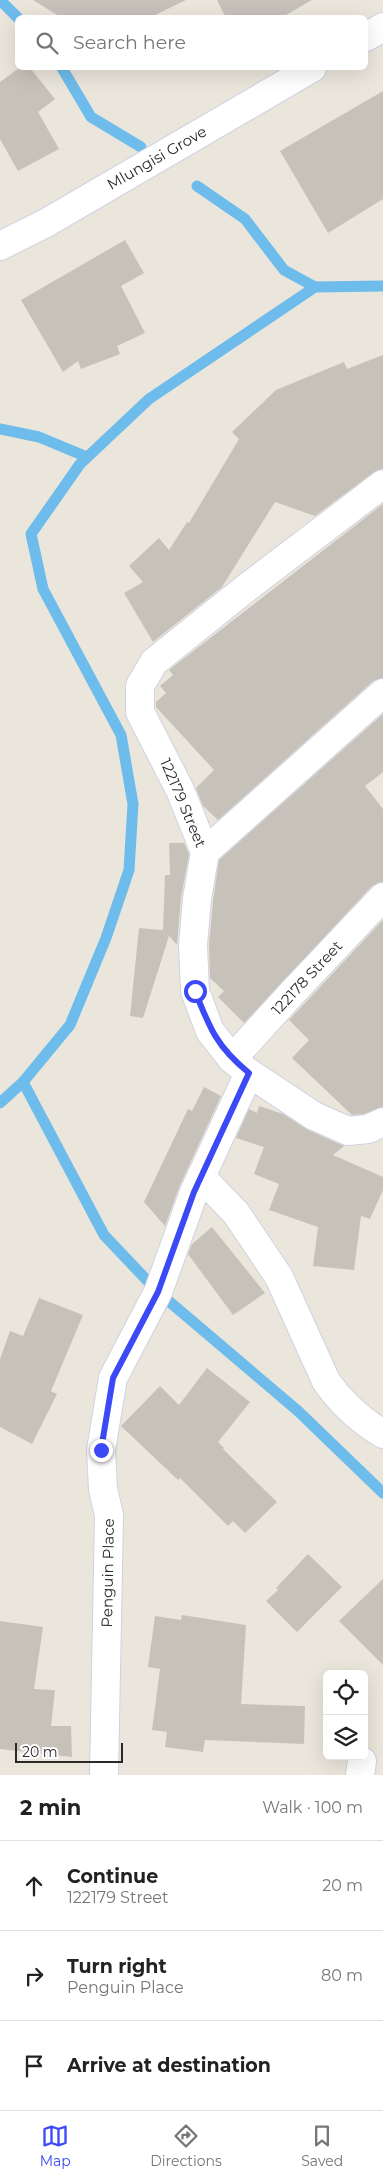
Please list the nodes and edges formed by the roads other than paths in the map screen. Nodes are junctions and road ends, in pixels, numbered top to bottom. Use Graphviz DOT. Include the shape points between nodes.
graph roads {
  1 [pos="383,26"];
  2 [pos="368,36"];
  3 [pos="309,70"];
  4 [pos="0,246"];
  5 [pos="383,484"];
  6 [pos="383,694"];
  7 [pos="205,852"];
  8 [pos="383,897"];
  9 [pos="241,1066"];
  10 [pos="383,1122"];
  11 [pos="201,1177"];
  12 [pos="383,1434"];
  13 [pos="104,1775"];
  1 -- 2 [label="street"];
  3 -- 4 [label="street, Mlungisi Grove" via="46,223"];
  5 -- 7 [label="street, 122179 Street" via="154,662 140,686 140,712 180,790"];
  6 -- 7 [label="street"];
  7 -- 9 [label="street, 122179 Street" via="193,945 195,991 210,1031"];
  8 -- 9 [label="street, 122178 Street" via="293,992"];
  9 -- 10 [label="street, 122179 Street" via="314,1116 348,1131 368,1129"];
  9 -- 11 [label="street, Penguin Place"];
  11 -- 12 [label="street" via="236,1213 279,1277 333,1391 361,1420"];
  11 -- 13 [label="street, Penguin Place" via="158,1292 113,1378 105,1423 101,1450 103,1489 109,1515"];
}
